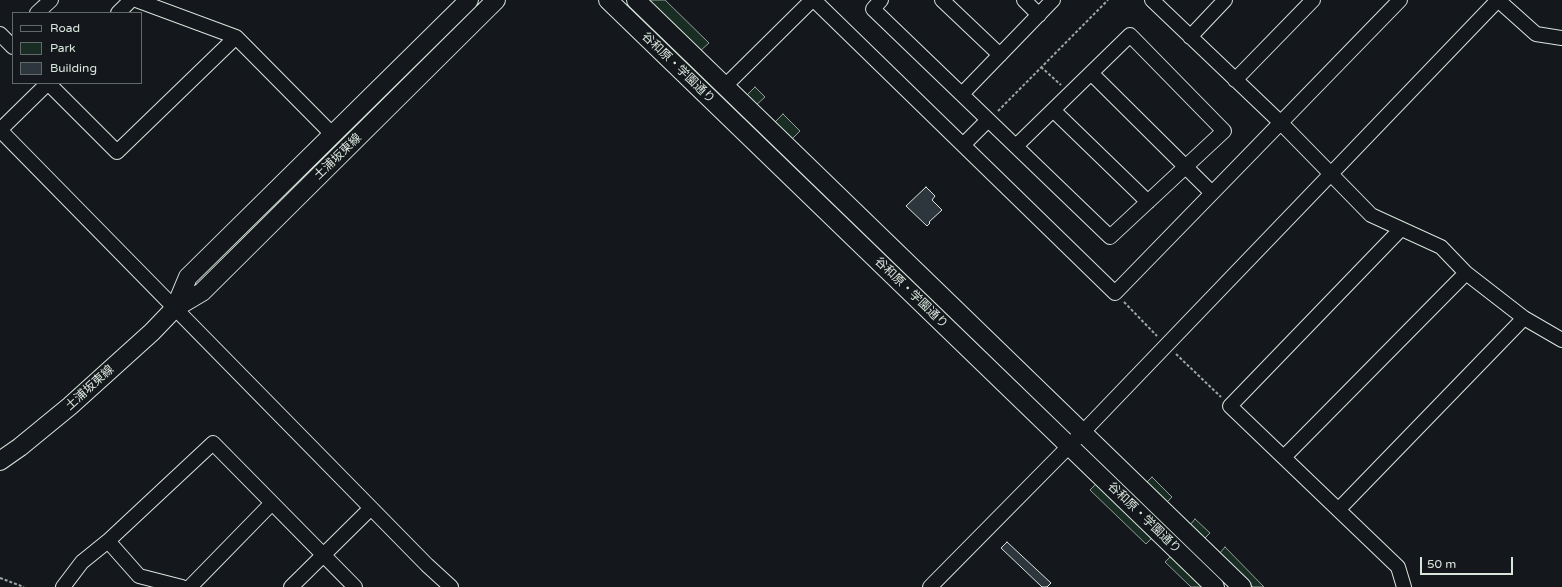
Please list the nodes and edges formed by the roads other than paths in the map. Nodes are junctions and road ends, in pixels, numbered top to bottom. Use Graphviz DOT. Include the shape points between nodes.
graph roads {
  1 [pos="51,0"];
  2 [pos="131,0"];
  3 [pos="136,0"];
  4 [pos="469,0"];
  5 [pos="496,0"];
  6 [pos="608,0"];
  7 [pos="636,0"];
  8 [pos="813,0"];
  9 [pos="881,0"];
  10 [pos="942,0"];
  11 [pos="1024,0"];
  12 [pos="1053,0"];
  13 [pos="1152,0"];
  14 [pos="1225,0"];
  15 [pos="1313,0"];
  16 [pos="1400,0"];
  17 [pos="1498,0"];
  18 [pos="38,12"];
  19 [pos="119,12"];
  20 [pos="1039,15"];
  21 [pos="236,37"];
  22 [pos="1190,37"];
  23 [pos="1562,38"];
  24 [pos="1000,55"];
  25 [pos="1091,73"];
  26 [pos="1235,80"];
  27 [pos="47,84"];
  28 [pos="49,84"];
  29 [pos="725,86"];
  30 [pos="962,94"];
  31 [pos="1054,110"];
  32 [pos="988,120"];
  33 [pos="1281,123"];
  34 [pos="0,130"];
  35 [pos="332,134"];
  36 [pos="963,146"];
  37 [pos="1016,146"];
  38 [pos="1186,166"];
  39 [pos="1331,174"];
  40 [pos="1212,193"];
  41 [pos="1148,202"];
  42 [pos="1401,229"];
  43 [pos="1466,273"];
  44 [pos="175,308"];
  45 [pos="1524,318"];
  46 [pos="1562,340"];
  47 [pos="1083,432"];
  48 [pos="1070,446"];
  49 [pos="1284,457"];
  50 [pos="0,461"];
  51 [pos="272,503"];
  52 [pos="371,508"];
  53 [pos="1339,509"];
  54 [pos="108,541"];
  55 [pos="323,554"];
  56 [pos="63,587"];
  57 [pos="182,587"];
  58 [pos="190,587"];
  59 [pos="291,587"];
  60 [pos="355,587"];
  61 [pos="451,587"];
  62 [pos="930,587"];
  63 [pos="1214,587"];
  64 [pos="1242,587"];
  65 [pos="1404,587"];
  1 -- 18 [label="street"];
  2 -- 19 [label="street"];
  3 -- 21 [label="street"];
  4 -- 35 [label="main road, 土浦坂東線"];
  5 -- 44 [label="main road, 土浦坂東線" via="202,292"];
  6 -- 48 [label="main road, 谷和原・学園通り"];
  7 -- 29 [label="main road, 谷和原・学園通り"];
  8 -- 29 [label="street"];
  8 -- 36 [label="street"];
  9 -- 30 [label="street" via="873,9"];
  10 -- 24 [label="street"];
  11 -- 20 [label="street"];
  12 -- 20 [label="street"];
  13 -- 22 [label="street"];
  14 -- 22 [label="street"];
  15 -- 26 [label="street"];
  16 -- 33 [label="street"];
  17 -- 23 [label="street" via="1536,34"];
  17 -- 39 [label="street"];
  20 -- 24 [label="street"];
  21 -- 28 [label="street" via="117,152"];
  21 -- 35 [label="street"];
  22 -- 26 [label="street"];
  24 -- 30 [label="street"];
  25 -- 31 [label="street"];
  25 -- 38 [label="street"];
  25 -- 38 [label="street" via="1130,35 1224,131"];
  26 -- 33 [label="street"];
  27 -- 34 [label="street"];
  29 -- 47 [label="main road, 谷和原・学園通り"];
  30 -- 32 [label="street"];
  31 -- 37 [label="street"];
  31 -- 41 [label="street"];
  32 -- 36 [label="street"];
  32 -- 37 [label="street"];
  33 -- 39 [label="street"];
  33 -- 40 [label="street"];
  34 -- 44 [label="street"];
  35 -- 44 [label="main road, 土浦坂東線" via="188,277"];
  36 -- 40 [label="street" via="1115,293"];
  37 -- 41 [label="street" via="1110,237"];
  38 -- 40 [label="street"];
  38 -- 41 [label="street"];
  39 -- 42 [label="street" via="1371,215"];
  39 -- 47 [label="street"];
  42 -- 43 [label="street" via="1441,247"];
  42 -- 49 [label="street" via="1230,406"];
  43 -- 45 [label="street"];
  43 -- 49 [label="street"];
  44 -- 50 [label="main road, 土浦坂東線" via="70,406"];
  44 -- 52 [label="street"];
  45 -- 46 [label="street"];
  45 -- 53 [label="street"];
  47 -- 48 [label="street"];
  47 -- 64 [label="main road, 谷和原・学園通り"];
  48 -- 62 [label="street"];
  48 -- 63 [label="main road, 谷和原・学園通り"];
  49 -- 53 [label="street"];
  51 -- 54 [label="street" via="213,442"];
  51 -- 55 [label="street"];
  51 -- 58 [label="street"];
  52 -- 55 [label="street"];
  52 -- 61 [label="street"];
  53 -- 65 [label="street" via="1398,567"];
  54 -- 56 [label="street" via="82,562"];
  54 -- 57 [label="street" via="139,576"];
  55 -- 59 [label="street"];
  55 -- 60 [label="street"];
}
